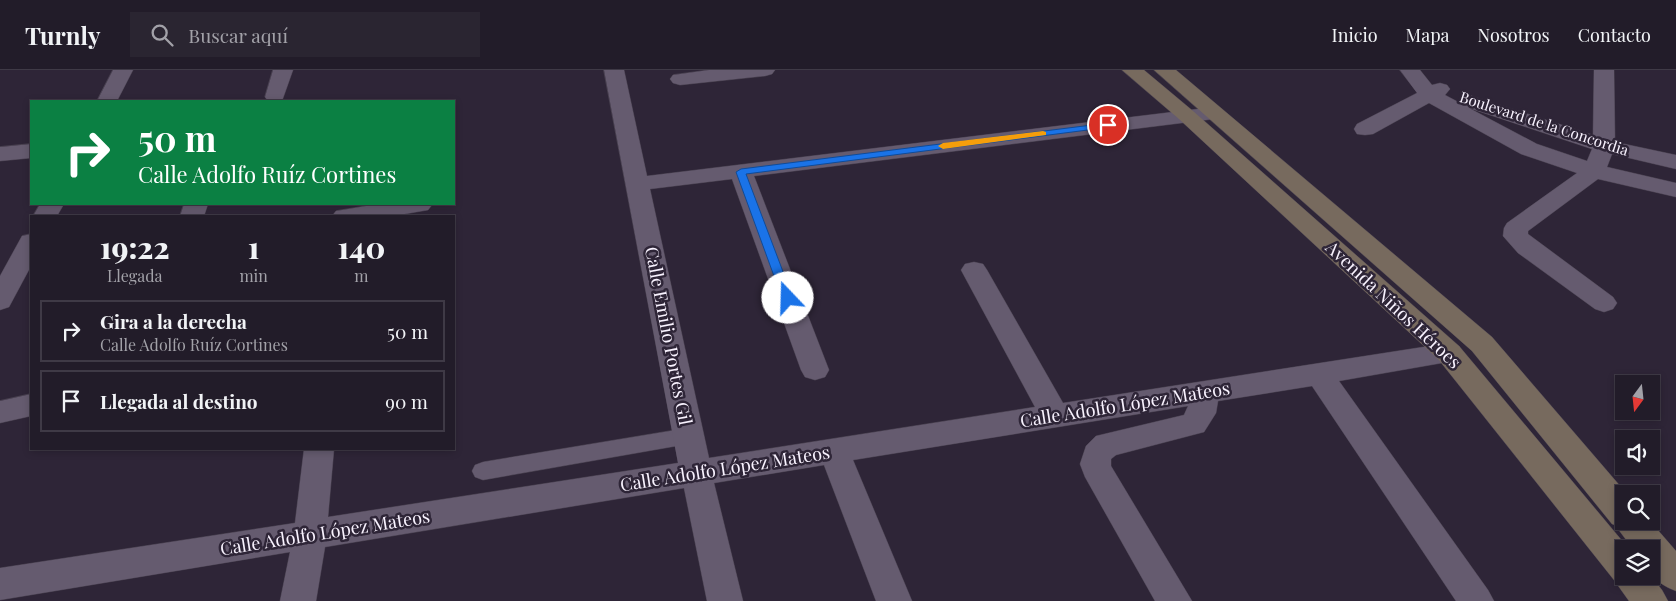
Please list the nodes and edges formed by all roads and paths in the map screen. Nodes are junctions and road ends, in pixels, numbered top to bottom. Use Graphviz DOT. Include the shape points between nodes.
graph roads {
  1 [pos="123,70"];
  2 [pos="284,70"];
  3 [pos="614,70"];
  4 [pos="765,70"];
  5 [pos="1132,70"];
  6 [pos="1164,70"];
  7 [pos="1604,70"];
  8 [pos="1412,74"];
  9 [pos="680,79"];
  10 [pos="1435,92"];
  11 [pos="275,97"];
  12 [pos="107,100"];
  13 [pos="1214,113"];
  14 [pos="1186,116"];
  15 [pos="1365,128"];
  16 [pos="1604,146"];
  17 [pos="30,151"];
  18 [pos="0,154"];
  19 [pos="1676,162"];
  20 [pos="1594,171"];
  21 [pos="741,172"];
  22 [pos="637,184"];
  23 [pos="1676,190"];
  24 [pos="420,205"];
  25 [pos="351,215"];
  26 [pos="29,250"];
  27 [pos="0,256"];
  28 [pos="974,270"];
  29 [pos="0,301"];
  30 [pos="1604,303"];
  31 [pos="1449,353"];
  32 [pos="815,370"];
  33 [pos="1319,374"];
  34 [pos="1202,393"];
  35 [pos="30,405"];
  36 [pos="0,412"];
  37 [pos="1055,416"];
  38 [pos="688,436"];
  39 [pos="319,450"];
  40 [pos="834,451"];
  41 [pos="483,471"];
  42 [pos="696,474"];
  43 [pos="1615,503"];
  44 [pos="1638,530"];
  45 [pos="310,535"];
  46 [pos="1615,557"];
  47 [pos="1676,576"];
  48 [pos="1637,585"];
  49 [pos="16,588"];
  50 [pos="298,601"];
  51 [pos="725,601"];
  52 [pos="894,601"];
  53 [pos="1174,601"];
  54 [pos="1476,601"];
  55 [pos="1650,601"];
  1 -- 12 [label="street"];
  2 -- 11 [label="street"];
  3 -- 22 [label="street, Calle Emilio Portes Gil"];
  4 -- 9 [label="street"];
  5 -- 14 [label="main road, Avenida Niños Héroes"];
  6 -- 13 [label="main road, Avenida Niños Héroes"];
  7 -- 16 [label="street"];
  8 -- 10 [label="street, Boulevard de la Concordia"];
  10 -- 15 [label="street"];
  10 -- 16 [label="street, Boulevard de la Concordia"];
  10 -- 20 [label="street, Boulevard de la Concordia" via="1529,149"];
  13 -- 14 [label="street"];
  13 -- 43 [label="main road, Avenida Niños Héroes" via="1482,344"];
  14 -- 21 [label="street"];
  14 -- 31 [label="main road, Avenida Niños Héroes"];
  16 -- 19 [label="street, Boulevard de la Concordia"];
  16 -- 20 [label="street"];
  17 -- 18 [label="street"];
  20 -- 23 [label="street, Boulevard de la Concordia"];
  20 -- 30 [label="street" via="1516,228 1515,236"];
  21 -- 22 [label="street"];
  21 -- 32 [label="street"];
  22 -- 38 [label="street, Calle Emilio Portes Gil"];
  24 -- 25 [label="street"];
  26 -- 27 [label="street"];
  26 -- 29 [label="street"];
  28 -- 37 [label="street"];
  31 -- 33 [label="street, Calle Adolfo López Mateos"];
  31 -- 46 [label="main road, Avenida Niños Héroes"];
  33 -- 34 [label="street, Calle Adolfo López Mateos"];
  33 -- 54 [label="street"];
  34 -- 37 [label="street, Calle Adolfo López Mateos"];
  34 -- 53 [label="street" via="1203,411 1193,424 1107,446 1095,461 1096,468"];
  35 -- 36 [label="street"];
  37 -- 40 [label="street, Calle Adolfo López Mateos"];
  38 -- 41 [label="lane"];
  38 -- 42 [label="street, Calle Emilio Portes Gil"];
  39 -- 45 [label="street"];
  40 -- 42 [label="street, Calle Adolfo López Mateos"];
  40 -- 52 [label="street"];
  42 -- 45 [label="street, Calle Adolfo López Mateos"];
  42 -- 51 [label="street, Calle Emilio Portes Gil"];
  44 -- 47 [label="main road"];
  45 -- 49 [label="street, Calle Adolfo López Mateos"];
  45 -- 50 [label="street"];
  48 -- 55 [label="main road"];
}
